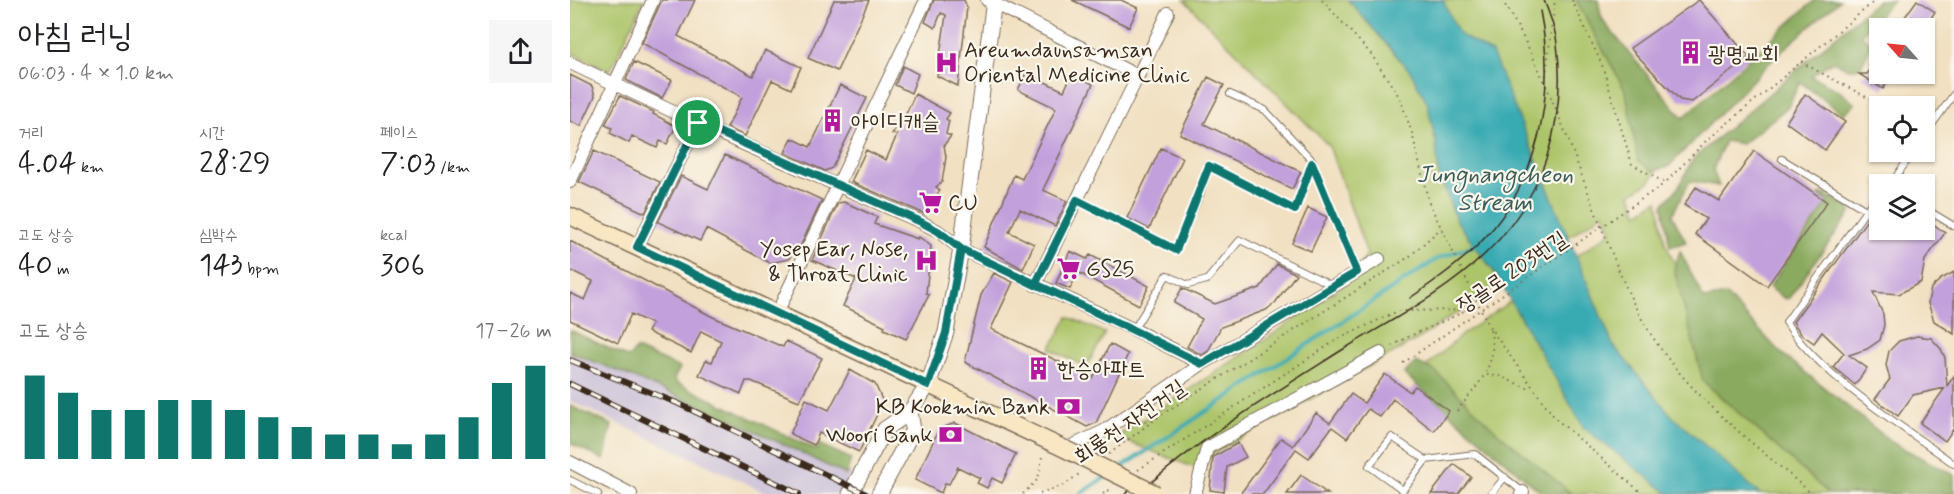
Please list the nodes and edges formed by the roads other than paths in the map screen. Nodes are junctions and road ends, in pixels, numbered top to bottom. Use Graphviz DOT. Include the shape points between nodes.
graph roads {
  1 [pos="653,0"];
  2 [pos="926,0"];
  3 [pos="991,1"];
  4 [pos="1168,13"];
  5 [pos="570,63"];
  6 [pos="1138,75"];
  7 [pos="615,85"];
  8 [pos="1230,94"];
  9 [pos="1954,94"];
  10 [pos="1935,121"];
  11 [pos="698,123"];
  12 [pos="1782,159"];
  13 [pos="1312,163"];
  14 [pos="570,182"];
  15 [pos="838,187"];
  16 [pos="1077,200"];
  17 [pos="1869,206"];
  18 [pos="1866,210"];
  19 [pos="1935,215"];
  20 [pos="570,216"];
  21 [pos="1954,226"];
  22 [pos="637,247"];
  23 [pos="961,249"];
  24 [pos="1379,259"];
  25 [pos="1357,272"];
  26 [pos="1035,285"];
  27 [pos="1334,286"];
  28 [pos="777,313"];
  29 [pos="1133,329"];
  30 [pos="1381,353"];
  31 [pos="1202,364"];
  32 [pos="928,385"];
  33 [pos="910,412"];
  34 [pos="1065,449"];
  35 [pos="1426,460"];
  36 [pos="570,462"];
  37 [pos="1954,464"];
  38 [pos="1504,477"];
  39 [pos="570,480"];
  40 [pos="1523,493"];
  41 [pos="598,494"];
  42 [pos="631,494"];
  43 [pos="850,494"];
  44 [pos="879,494"];
  45 [pos="1156,494"];
  46 [pos="1195,494"];
  47 [pos="1491,494"];
  1 -- 7 [label="street"];
  2 -- 15 [label="street"];
  3 -- 6 [label="street"];
  3 -- 23 [label="street"];
  4 -- 6 [label="street"];
  5 -- 7 [label="street"];
  6 -- 16 [label="street"];
  7 -- 11 [label="street"];
  7 -- 14 [label="street"];
  8 -- 13 [label="lane" via="1265,110"];
  9 -- 10 [label="lane"];
  11 -- 15 [label="street"];
  11 -- 22 [label="street"];
  12 -- 18 [label="lane"];
  13 -- 16 [label="lane" via="1295,210 1209,166 1176,250"];
  13 -- 25 [label="lane"];
  15 -- 23 [label="street" via="919,221"];
  15 -- 28 [label="street"];
  16 -- 26 [label="street"];
  17 -- 18 [label="lane"];
  18 -- 37 [label="lane" via="1786,322 1797,341 1858,394"];
  19 -- 21 [label="lane"];
  20 -- 22 [label="main road"];
  22 -- 28 [label="main road"];
  23 -- 26 [label="street"];
  23 -- 32 [label="street" via="946,333"];
  24 -- 25 [label="street"];
  25 -- 27 [label="street"];
  26 -- 29 [label="street"];
  27 -- 29 [label="lane" via="1240,240 1207,280 1188,285 1167,275"];
  27 -- 31 [label="street"];
  28 -- 32 [label="main road"];
  29 -- 31 [label="street"];
  30 -- 46 [label="street" via="1207,448"];
  31 -- 34 [label="street" via="1104,431"];
  32 -- 33 [label="street"];
  32 -- 34 [label="main road"];
  33 -- 43 [label="street" via="885,429"];
  33 -- 44 [label="street" via="913,430"];
  34 -- 45 [label="main road, bridge"];
  35 -- 35 [label="lane" via="1392,437 1369,466 1403,490"];
  35 -- 38 [label="lane" via="1475,454"];
  36 -- 42 [label="street"];
  38 -- 40 [label="lane"];
  38 -- 47 [label="lane"];
  39 -- 41 [label="lane"];
}
